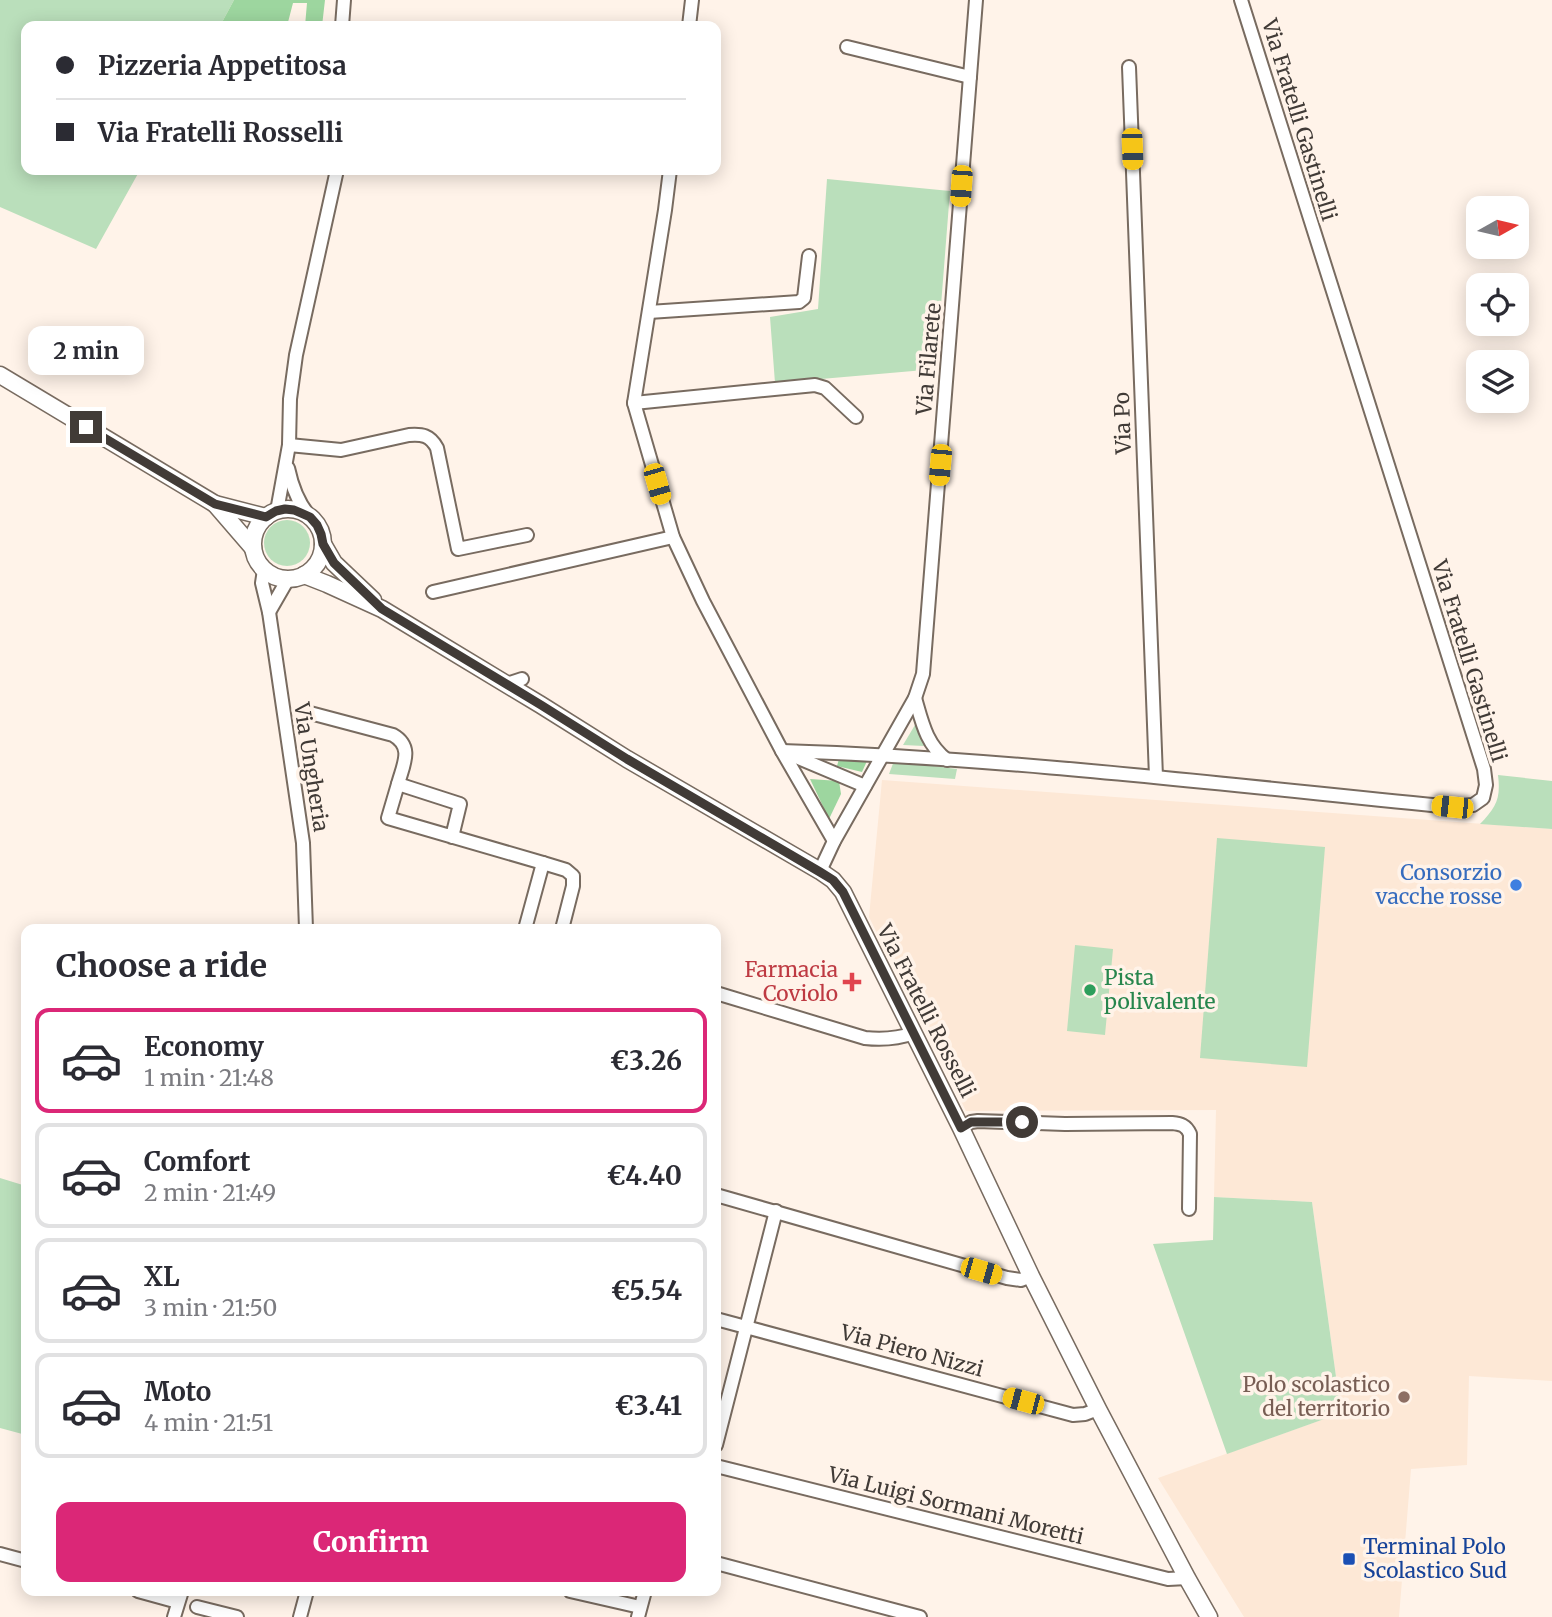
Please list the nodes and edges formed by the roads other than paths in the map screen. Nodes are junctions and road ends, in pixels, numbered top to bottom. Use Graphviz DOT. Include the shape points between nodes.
graph roads {
  1 [pos="344,0"];
  2 [pos="692,0"];
  3 [pos="976,0"];
  4 [pos="1241,0"];
  5 [pos="342,21"];
  6 [pos="690,21"];
  7 [pos="847,47"];
  8 [pos="1129,67"];
  9 [pos="970,77"];
  10 [pos="336,175"];
  11 [pos="669,175"];
  12 [pos="809,256"];
  13 [pos="649,312"];
  14 [pos="0,376"];
  15 [pos="634,403"];
  16 [pos="856,417"];
  17 [pos="289,445"];
  18 [pos="286,461"];
  19 [pos="215,504"];
  20 [pos="271,514"];
  21 [pos="310,517"];
  22 [pos="527,535"];
  23 [pos="673,537"];
  24 [pos="323,544"];
  25 [pos="253,548"];
  26 [pos="264,570"];
  27 [pos="296,577"];
  28 [pos="433,592"];
  29 [pos="382,609"];
  30 [pos="269,612"];
  31 [pos="915,698"];
  32 [pos="310,713"];
  33 [pos="782,751"];
  34 [pos="884,754"];
  35 [pos="947,760"];
  36 [pos="1156,778"];
  37 [pos="398,784"];
  38 [pos="865,786"];
  39 [pos="452,837"];
  40 [pos="834,841"];
  41 [pos="543,863"];
  42 [pos="820,872"];
  43 [pos="306,924"];
  44 [pos="526,924"];
  45 [pos="563,924"];
  46 [pos="721,994"];
  47 [pos="914,1033"];
  48 [pos="961,1128"];
  49 [pos="721,1196"];
  50 [pos="1189,1209"];
  51 [pos="776,1211"];
  52 [pos="1031,1276"];
  53 [pos="721,1320"];
  54 [pos="746,1326"];
  55 [pos="1098,1409"];
  56 [pos="721,1425"];
  57 [pos="721,1466"];
  58 [pos="0,1554"];
  59 [pos="21,1560"];
  60 [pos="721,1564"];
  61 [pos="1186,1578"];
  62 [pos="180,1596"];
  63 [pos="306,1596"];
  64 [pos="586,1596"];
  65 [pos="197,1607"];
  66 [pos="639,1612"];
  67 [pos="1209,1616"];
  68 [pos="174,1617"];
  69 [pos="237,1617"];
  70 [pos="300,1617"];
  71 [pos="920,1617"];
  1 -- 5 [label="street"];
  2 -- 6 [label="street"];
  3 -- 9 [label="street, Via Filarete"];
  4 -- 36 [label="street, Via Fratelli Gastinelli" via="1483,769 1485,789 1476,804 1460,807"];
  7 -- 9 [label="street"];
  8 -- 36 [label="street, Via Po"];
  9 -- 31 [label="street, Via Filarete" via="923,674"];
  10 -- 17 [label="street" via="296,355"];
  11 -- 13 [label="street"];
  12 -- 13 [label="street" via="804,299 799,302"];
  13 -- 15 [label="street"];
  14 -- 19 [label="street"];
  15 -- 16 [label="street" via="815,385 825,388"];
  15 -- 23 [label="street"];
  17 -- 18 [label="street"];
  17 -- 22 [label="street" via="341,450 408,435 427,436 437,448 458,549"];
  18 -- 20 [label="street"];
  18 -- 21 [label="street" via="292,486"];
  19 -- 20 [label="street"];
  19 -- 25 [label="street"];
  20 -- 21 [label="street" via="294,510"];
  20 -- 25 [label="street" via="254,534"];
  21 -- 24 [label="street, Via Fratelli Rosselli"];
  23 -- 28 [label="street"];
  23 -- 33 [label="street"];
  24 -- 27 [label="street" via="312,570"];
  24 -- 29 [label="street, Via Fratelli Rosselli" via="334,563"];
  25 -- 26 [label="street"];
  26 -- 27 [label="street, Via Fratelli Rosselli" via="279,578"];
  26 -- 30 [label="street, Via Ungheria" via="262,583"];
  27 -- 29 [label="street, Via Fratelli Rosselli" via="327,584"];
  27 -- 30 [label="street"];
  29 -- 42 [label="street, Via Fratelli Rosselli" via="515,681 627,759"];
  30 -- 43 [label="street, Via Ungheria" via="303,843"];
  31 -- 34 [label="street, Via Filarete"];
  31 -- 35 [label="street" via="929,741"];
  32 -- 37 [label="street" via="400,739 406,752"];
  33 -- 34 [label="street, Via Fratelli Gastinelli"];
  33 -- 38 [label="street"];
  33 -- 40 [label="street"];
  34 -- 35 [label="street, Via Fratelli Gastinelli"];
  34 -- 38 [label="street"];
  35 -- 36 [label="street, Via Fratelli Gastinelli"];
  37 -- 39 [label="street" via="460,804"];
  37 -- 39 [label="street" via="388,818"];
  38 -- 40 [label="street"];
  39 -- 41 [label="street"];
  40 -- 42 [label="street"];
  41 -- 44 [label="street"];
  41 -- 45 [label="street" via="566,870 574,880"];
  42 -- 47 [label="street, Via Fratelli Rosselli" via="843,892"];
  46 -- 47 [label="street" via="866,1038 883,1040"];
  47 -- 48 [label="street, Via Fratelli Rosselli"];
  48 -- 50 [label="street" via="978,1121 1183,1125 1190,1134"];
  48 -- 52 [label="street, Via Fratelli Rosselli"];
  49 -- 51 [label="street"];
  51 -- 52 [label="street" via="1007,1278"];
  51 -- 54 [label="street"];
  52 -- 55 [label="street, Via Fratelli Rosselli"];
  53 -- 54 [label="street, Via Piero Nizzi"];
  54 -- 55 [label="street, Via Piero Nizzi" via="1073,1415"];
  54 -- 56 [label="street"];
  55 -- 61 [label="street, Via Fratelli Rosselli"];
  57 -- 61 [label="street, Via Luigi Sormani Moretti" via="1168,1579"];
  58 -- 59 [label="street"];
  60 -- 71 [label="street"];
  61 -- 67 [label="street, Via Fratelli Rosselli"];
  62 -- 68 [label="street"];
  63 -- 70 [label="street"];
  64 -- 66 [label="street"];
  65 -- 69 [label="street"];
}
